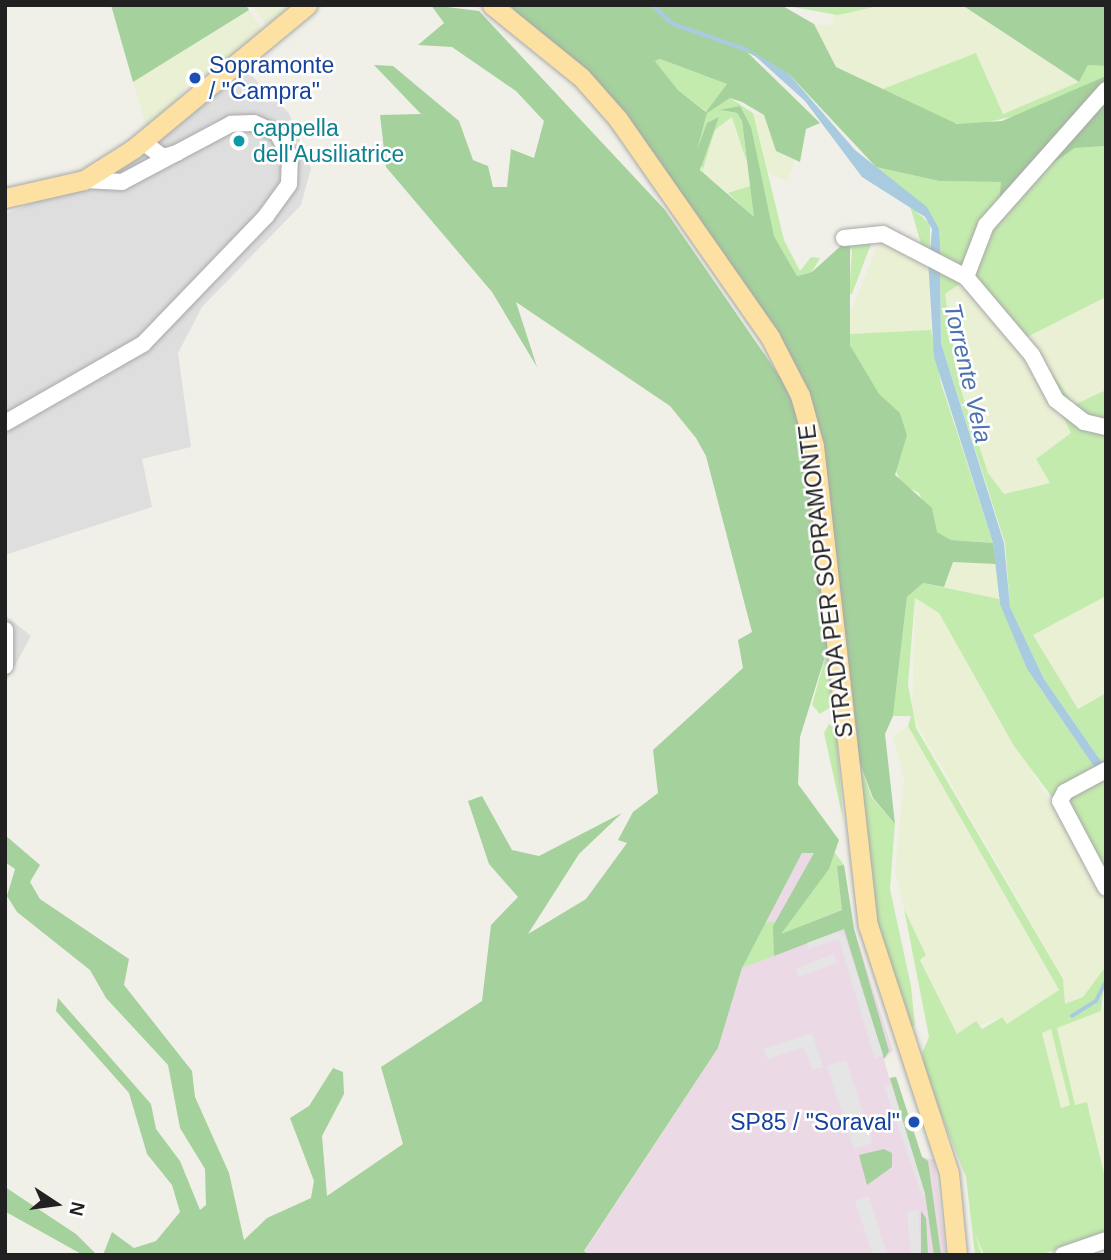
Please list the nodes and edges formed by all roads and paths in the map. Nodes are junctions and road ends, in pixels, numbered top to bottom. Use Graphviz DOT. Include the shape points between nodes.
graph roads {
  1 [pos="307,5"];
  2 [pos="492,5"];
  3 [pos="1106,90"];
  4 [pos="143,142"];
  5 [pos="182,152"];
  6 [pos="84,180"];
  7 [pos="5,198"];
  8 [pos="844,238"];
  9 [pos="966,277"];
  10 [pos="5,423"];
  11 [pos="1106,427"];
  12 [pos="5,629"];
  13 [pos="5,666"];
  14 [pos="1102,772"];
  15 [pos="1106,888"];
  16 [pos="1106,1241"];
  17 [pos="957,1255"];
  18 [pos="1063,1255"];
  1 -- 4 [label="main road"];
  2 -- 17 [label="main road, STRADA PER SOPRAMONTE" via="581,77 618,119 770,337 800,395 814,446 868,925 949,1173"];
  3 -- 9 [label="street" via="992,218"];
  4 -- 5 [label="street" via="163,157"];
  4 -- 6 [label="main road"];
  5 -- 6 [label="street" via="122,182"];
  5 -- 10 [label="street" via="231,124 254,123 285,143 289,184 236,252 143,344"];
  6 -- 7 [label="main road"];
  8 -- 9 [label="street" via="883,234"];
  9 -- 11 [label="street" via="1032,355 1056,400 1084,422"];
  12 -- 13 [label="street"];
  14 -- 15 [label="street" via="1060,801"];
  16 -- 18 [label="street"];
}
